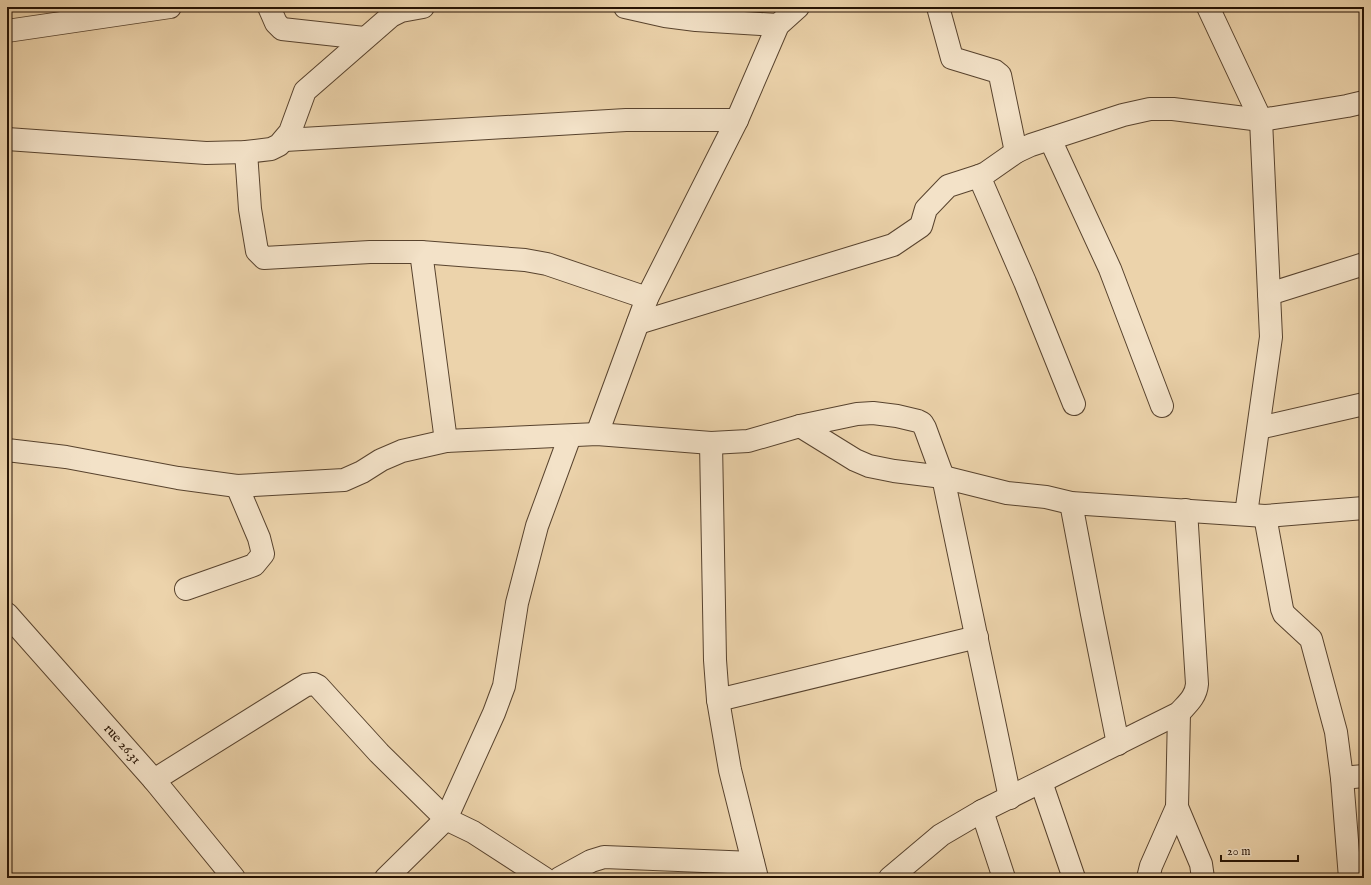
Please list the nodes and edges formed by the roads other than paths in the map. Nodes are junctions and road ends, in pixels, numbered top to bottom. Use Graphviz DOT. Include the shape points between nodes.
graph roads {
  1 [pos="170,7"];
  2 [pos="269,7"];
  3 [pos="423,7"];
  4 [pos="625,7"];
  5 [pos="798,7"];
  6 [pos="938,7"];
  7 [pos="1208,7"];
  8 [pos="778,25"];
  9 [pos="7,30"];
  10 [pos="364,38"];
  11 [pos="1364,102"];
  12 [pos="736,120"];
  13 [pos="1261,120"];
  14 [pos="1050,139"];
  15 [pos="7,140"];
  16 [pos="285,140"];
  17 [pos="246,152"];
  18 [pos="1016,152"];
  19 [pos="980,176"];
  20 [pos="421,252"];
  21 [pos="1364,264"];
  22 [pos="1269,294"];
  23 [pos="647,298"];
  24 [pos="638,323"];
  25 [pos="1074,404"];
  26 [pos="1364,404"];
  27 [pos="1162,406"];
  28 [pos="800,426"];
  29 [pos="1259,428"];
  30 [pos="597,434"];
  31 [pos="570,436"];
  32 [pos="446,441"];
  33 [pos="711,443"];
  34 [pos="7,450"];
  35 [pos="943,477"];
  36 [pos="237,486"];
  37 [pos="1071,503"];
  38 [pos="1364,508"];
  39 [pos="1186,510"];
  40 [pos="1255,515"];
  41 [pos="186,589"];
  42 [pos="7,614"];
  43 [pos="977,637"];
  44 [pos="718,700"];
  45 [pos="1178,713"];
  46 [pos="1118,744"];
  47 [pos="1364,776"];
  48 [pos="1342,778"];
  49 [pos="154,780"];
  50 [pos="1041,782"];
  51 [pos="1010,798"];
  52 [pos="1177,807"];
  53 [pos="982,812"];
  54 [pos="446,819"];
  55 [pos="755,871"];
  56 [pos="234,878"];
  57 [pos="386,878"];
  58 [pos="544,878"];
  59 [pos="560,878"];
  60 [pos="890,878"];
  61 [pos="1004,878"];
  62 [pos="1074,878"];
  63 [pos="1148,878"];
  64 [pos="1203,878"];
  65 [pos="1350,878"];
  1 -- 9 [label="street"];
  2 -- 10 [label="street" via="276,23 282,29"];
  3 -- 10 [label="street" via="401,11 391,16"];
  4 -- 8 [label="street" via="672,17"];
  5 -- 8 [label="street"];
  6 -- 18 [label="street" via="952,58 995,71 1000,75"];
  7 -- 13 [label="street"];
  8 -- 12 [label="street"];
  10 -- 16 [label="street" via="305,91"];
  11 -- 13 [label="street"];
  12 -- 16 [label="street" via="626,120"];
  12 -- 23 [label="street"];
  13 -- 14 [label="street" via="1173,109 1150,109 1122,115"];
  13 -- 22 [label="street"];
  14 -- 18 [label="street"];
  14 -- 27 [label="street" via="1110,268"];
  15 -- 17 [label="street" via="206,153"];
  16 -- 17 [label="street" via="271,149"];
  17 -- 20 [label="street" via="251,216 257,251 264,258"];
  18 -- 19 [label="street"];
  19 -- 24 [label="street" via="948,186 926,209 921,226 893,245"];
  19 -- 25 [label="street" via="1026,282"];
  20 -- 23 [label="street" via="547,264"];
  20 -- 32 [label="street"];
  21 -- 22 [label="street"];
  22 -- 29 [label="street" via="1270,337"];
  23 -- 24 [label="street"];
  24 -- 30 [label="street"];
  26 -- 29 [label="street"];
  28 -- 33 [label="street" via="748,441"];
  28 -- 35 [label="street" via="869,466"];
  28 -- 35 [label="street" via="873,413 918,421 925,428"];
  29 -- 40 [label="street"];
  30 -- 31 [label="street"];
  30 -- 33 [label="street"];
  31 -- 32 [label="street"];
  31 -- 54 [label="street" via="537,526 517,603 504,686"];
  32 -- 36 [label="street" via="402,451 344,480"];
  33 -- 44 [label="street"];
  34 -- 36 [label="street" via="66,457"];
  35 -- 37 [label="street" via="1007,493 1046,497"];
  35 -- 43 [label="street"];
  36 -- 41 [label="street" via="263,554 254,565"];
  37 -- 39 [label="street"];
  37 -- 46 [label="street"];
  38 -- 40 [label="street"];
  39 -- 40 [label="street"];
  39 -- 45 [label="street" via="1197,684 1196,693"];
  40 -- 48 [label="street" via="1284,614 1311,639 1336,732"];
  42 -- 49 [label="street, rue 26.31"];
  43 -- 44 [label="street"];
  43 -- 51 [label="street"];
  44 -- 55 [label="street" via="730,770"];
  45 -- 46 [label="street"];
  45 -- 52 [label="street"];
  46 -- 50 [label="street"];
  47 -- 48 [label="street"];
  48 -- 65 [label="street"];
  49 -- 54 [label="street" via="306,685 314,684"];
  49 -- 56 [label="street, rue 26.31"];
  50 -- 51 [label="street"];
  50 -- 62 [label="street"];
  51 -- 53 [label="street"];
  52 -- 63 [label="street" via="1150,866"];
  52 -- 64 [label="street" via="1201,864"];
  53 -- 60 [label="street" via="941,835"];
  53 -- 61 [label="street"];
  54 -- 57 [label="street"];
  54 -- 58 [label="street" via="474,832"];
  55 -- 59 [label="street" via="604,857"];
}
